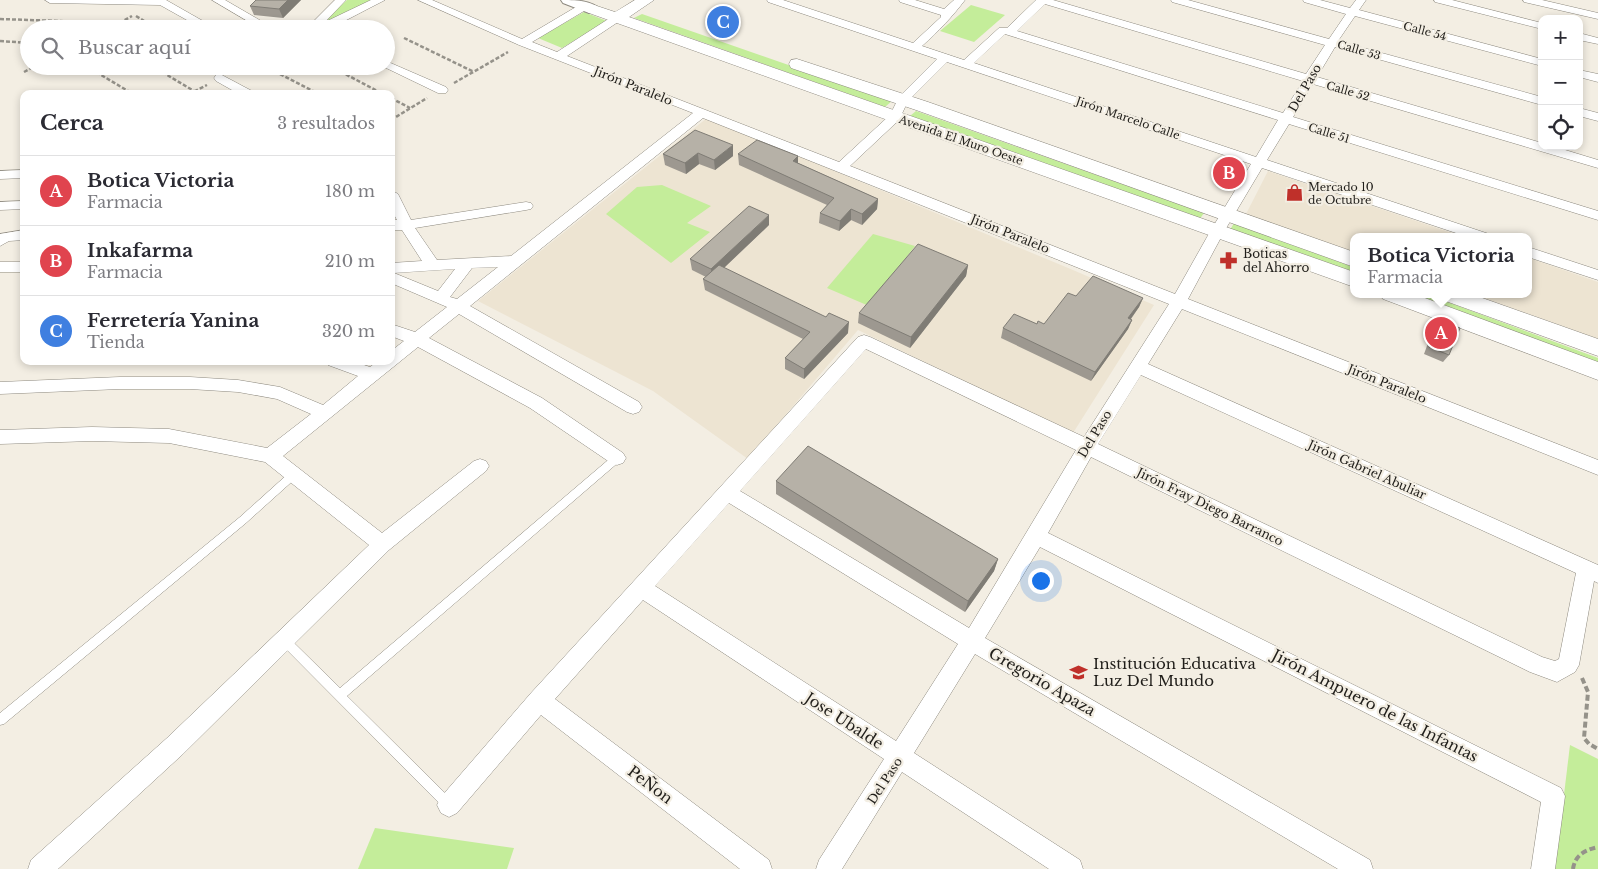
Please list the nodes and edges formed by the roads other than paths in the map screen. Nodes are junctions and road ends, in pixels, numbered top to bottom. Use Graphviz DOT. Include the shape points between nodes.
graph roads {
  1 [pos="50,0"];
  2 [pos="217,0"];
  3 [pos="341,0"];
  4 [pos="380,0"];
  5 [pos="423,0"];
  6 [pos="568,0"];
  7 [pos="611,0"];
  8 [pos="772,0"];
  9 [pos="904,0"];
  10 [pos="960,0"];
  11 [pos="1042,0"];
  12 [pos="1176,0"];
  13 [pos="1308,0"];
  14 [pos="1361,0"];
  15 [pos="1439,0"];
  16 [pos="1528,0"];
  17 [pos="1460,2"];
  18 [pos="640,4"];
  19 [pos="1549,5"];
  20 [pos="590,8"];
  21 [pos="1354,12"];
  22 [pos="946,13"];
  23 [pos="1545,15"];
  24 [pos="1598,16"];
  25 [pos="617,18"];
  26 [pos="195,20"];
  27 [pos="254,20"];
  28 [pos="321,20"];
  29 [pos="339,20"];
  30 [pos="1538,25"];
  31 [pos="1006,31"];
  32 [pos="1583,37"];
  33 [pos="1598,41"];
  34 [pos="1332,42"];
  35 [pos="523,43"];
  36 [pos="915,47"];
  37 [pos="559,56"];
  38 [pos="946,58"];
  39 [pos="1538,62"];
  40 [pos="966,64"];
  41 [pos="395,68"];
  42 [pos="1583,74"];
  43 [pos="220,78"];
  44 [pos="1598,78"];
  45 [pos="1309,80"];
  46 [pos="241,90"];
  47 [pos="442,90"];
  48 [pos="1538,100"];
  49 [pos="899,109"];
  50 [pos="1583,113"];
  51 [pos="701,114"];
  52 [pos="1598,117"];
  53 [pos="1286,120"];
  54 [pos="1260,163"];
  55 [pos="1598,164"];
  56 [pos="841,167"];
  57 [pos="20,175"];
  58 [pos="2,177"];
  59 [pos="20,205"];
  60 [pos="0,206"];
  61 [pos="526,206"];
  62 [pos="395,212"];
  63 [pos="1598,216"];
  64 [pos="1223,222"];
  65 [pos="398,225"];
  66 [pos="1472,233"];
  67 [pos="20,235"];
  68 [pos="0,241"];
  69 [pos="1532,253"];
  70 [pos="1350,259"];
  71 [pos="516,261"];
  72 [pos="467,264"];
  73 [pos="433,266"];
  74 [pos="0,267"];
  75 [pos="20,267"];
  76 [pos="395,268"];
  77 [pos="1598,274"];
  78 [pos="1350,278"];
  79 [pos="395,279"];
  80 [pos="1402,298"];
  81 [pos="1459,298"];
  82 [pos="440,299"];
  83 [pos="1179,301"];
  84 [pos="460,307"];
  85 [pos="395,331"];
  86 [pos="417,339"];
  87 [pos="1598,348"];
  88 [pos="395,357"];
  89 [pos="345,365"];
  90 [pos="385,365"];
  91 [pos="1137,366"];
  92 [pos="1598,371"];
  93 [pos="373,375"];
  94 [pos="0,388"];
  95 [pos="633,407"];
  96 [pos="325,413"];
  97 [pos="0,437"];
  98 [pos="1087,447"];
  99 [pos="270,456"];
  100 [pos="617,458"];
  101 [pos="480,466"];
  102 [pos="1598,468"];
  103 [pos="293,475"];
  104 [pos="726,492"];
  105 [pos="1036,536"];
  106 [pos="382,544"];
  107 [pos="1593,571"];
  108 [pos="642,588"];
  109 [pos="284,640"];
  110 [pos="972,641"];
  111 [pos="339,696"];
  112 [pos="539,700"];
  113 [pos="0,720"];
  114 [pos="900,758"];
  115 [pos="449,805"];
  116 [pos="40,869"];
  117 [pos="760,869"];
  118 [pos="828,869"];
  119 [pos="1070,869"];
  120 [pos="1360,869"];
  121 [pos="1543,869"];
  1 -- 26 [label="street" via="162,2"];
  2 -- 27 [label="street"];
  3 -- 28 [label="street"];
  4 -- 29 [label="street"];
  5 -- 35 [label="street, Jirón Paralelo"];
  6 -- 20 [label="street, Avenida El Muro Oeste"];
  7 -- 18 [label="main road, Avenida El Muro Oeste"];
  7 -- 20 [label="main road"];
  8 -- 36 [label="street, Jirón Marcelo Calle"];
  9 -- 22 [label="street"];
  10 -- 22 [label="street"];
  11 -- 31 [label="street"];
  11 -- 45 [label="street, Calle 52"];
  12 -- 34 [label="street, Calle 53"];
  13 -- 21 [label="street, Calle 54"];
  14 -- 21 [label="street, Del Paso"];
  15 -- 17 [label="street"];
  16 -- 19 [label="street"];
  17 -- 30 [label="street"];
  18 -- 25 [label="main road"];
  18 -- 49 [label="main road, Avenida El Muro Oeste"];
  19 -- 23 [label="street"];
  19 -- 24 [label="street"];
  20 -- 25 [label="main road, Avenida El Muro Oeste"];
  20 -- 35 [label="street"];
  21 -- 34 [label="street, Del Paso"];
  21 -- 39 [label="street, Calle 54"];
  22 -- 36 [label="street" via="946,18"];
  25 -- 37 [label="street"];
  25 -- 49 [label="main road, Avenida El Muro Oeste"];
  31 -- 40 [label="street"];
  31 -- 53 [label="street, Calle 51"];
  32 -- 33 [label="street"];
  34 -- 45 [label="street, Del Paso"];
  34 -- 48 [label="street, Calle 53"];
  35 -- 37 [label="street, Jirón Paralelo"];
  36 -- 38 [label="street, Jirón Marcelo Calle"];
  37 -- 51 [label="street, Jirón Paralelo"];
  38 -- 40 [label="street, Jirón Marcelo Calle"];
  38 -- 49 [label="street"];
  40 -- 54 [label="street, Jirón Marcelo Calle"];
  41 -- 47 [label="street"];
  42 -- 44 [label="street"];
  43 -- 46 [label="street"];
  45 -- 53 [label="street, Del Paso"];
  45 -- 55 [label="street, Calle 52"];
  49 -- 56 [label="street"];
  49 -- 64 [label="main road, Avenida El Muro Oeste"];
  50 -- 52 [label="street"];
  51 -- 56 [label="street, Jirón Paralelo"];
  51 -- 71 [label="street"];
  53 -- 54 [label="street, Del Paso"];
  53 -- 63 [label="street, Calle 51"];
  54 -- 64 [label="street, Del Paso"];
  54 -- 66 [label="street, Jirón Marcelo Calle"];
  56 -- 83 [label="street, Jirón Paralelo"];
  57 -- 58 [label="street"];
  59 -- 60 [label="street"];
  61 -- 65 [label="street"];
  62 -- 65 [label="street"];
  64 -- 70 [label="main road, Avenida El Muro Oeste"];
  64 -- 78 [label="main road, Avenida El Muro Oeste"];
  64 -- 83 [label="street, Del Paso"];
  65 -- 73 [label="street"];
  67 -- 68 [label="street" via="5,237"];
  69 -- 77 [label="street"];
  71 -- 72 [label="street"];
  71 -- 84 [label="street"];
  72 -- 73 [label="street"];
  72 -- 82 [label="street"];
  73 -- 76 [label="street"];
  74 -- 75 [label="street"];
  79 -- 82 [label="street"];
  80 -- 92 [label="main road"];
  81 -- 87 [label="main road"];
  82 -- 84 [label="street"];
  83 -- 91 [label="street, Del Paso"];
  83 -- 102 [label="street, Jirón Paralelo"];
  84 -- 86 [label="street"];
  84 -- 95 [label="street"];
  85 -- 86 [label="street"];
  86 -- 88 [label="street"];
  86 -- 100 [label="street" via="536,403"];
  89 -- 93 [label="street"];
  90 -- 93 [label="street"];
  91 -- 98 [label="street, Del Paso"];
  91 -- 107 [label="street, Jirón Gabriel Abuliar"];
  93 -- 96 [label="street"];
  94 -- 96 [label="street" via="120,383 238,386 280,393"];
  96 -- 99 [label="street"];
  97 -- 99 [label="street" via="169,436"];
  98 -- 104 [label="street, Jirón Fray Diego Barranco" via="864,341"];
  98 -- 105 [label="street, Del Paso"];
  98 -- 107 [label="street, Jirón Fray Diego Barranco" via="1537,665 1562,669"];
  99 -- 103 [label="street"];
  100 -- 111 [label="lane"];
  101 -- 106 [label="street"];
  103 -- 106 [label="street"];
  103 -- 113 [label="lane"];
  104 -- 108 [label="street"];
  104 -- 110 [label="street, Gregorio Apaza"];
  105 -- 110 [label="street, Del Paso"];
  105 -- 121 [label="street, Jirón Ampuero de las Infantas" via="1553,796"];
  106 -- 109 [label="street"];
  108 -- 112 [label="street"];
  108 -- 114 [label="street, Jose Ubalde"];
  109 -- 111 [label="lane"];
  109 -- 116 [label="street" via="175,746"];
  110 -- 114 [label="street, Del Paso"];
  110 -- 120 [label="street, Gregorio Apaza"];
  111 -- 115 [label="lane"];
  112 -- 115 [label="street"];
  112 -- 117 [label="street, PeÑon"];
  114 -- 118 [label="street, Del Paso"];
  114 -- 119 [label="street, Jose Ubalde"];
}
